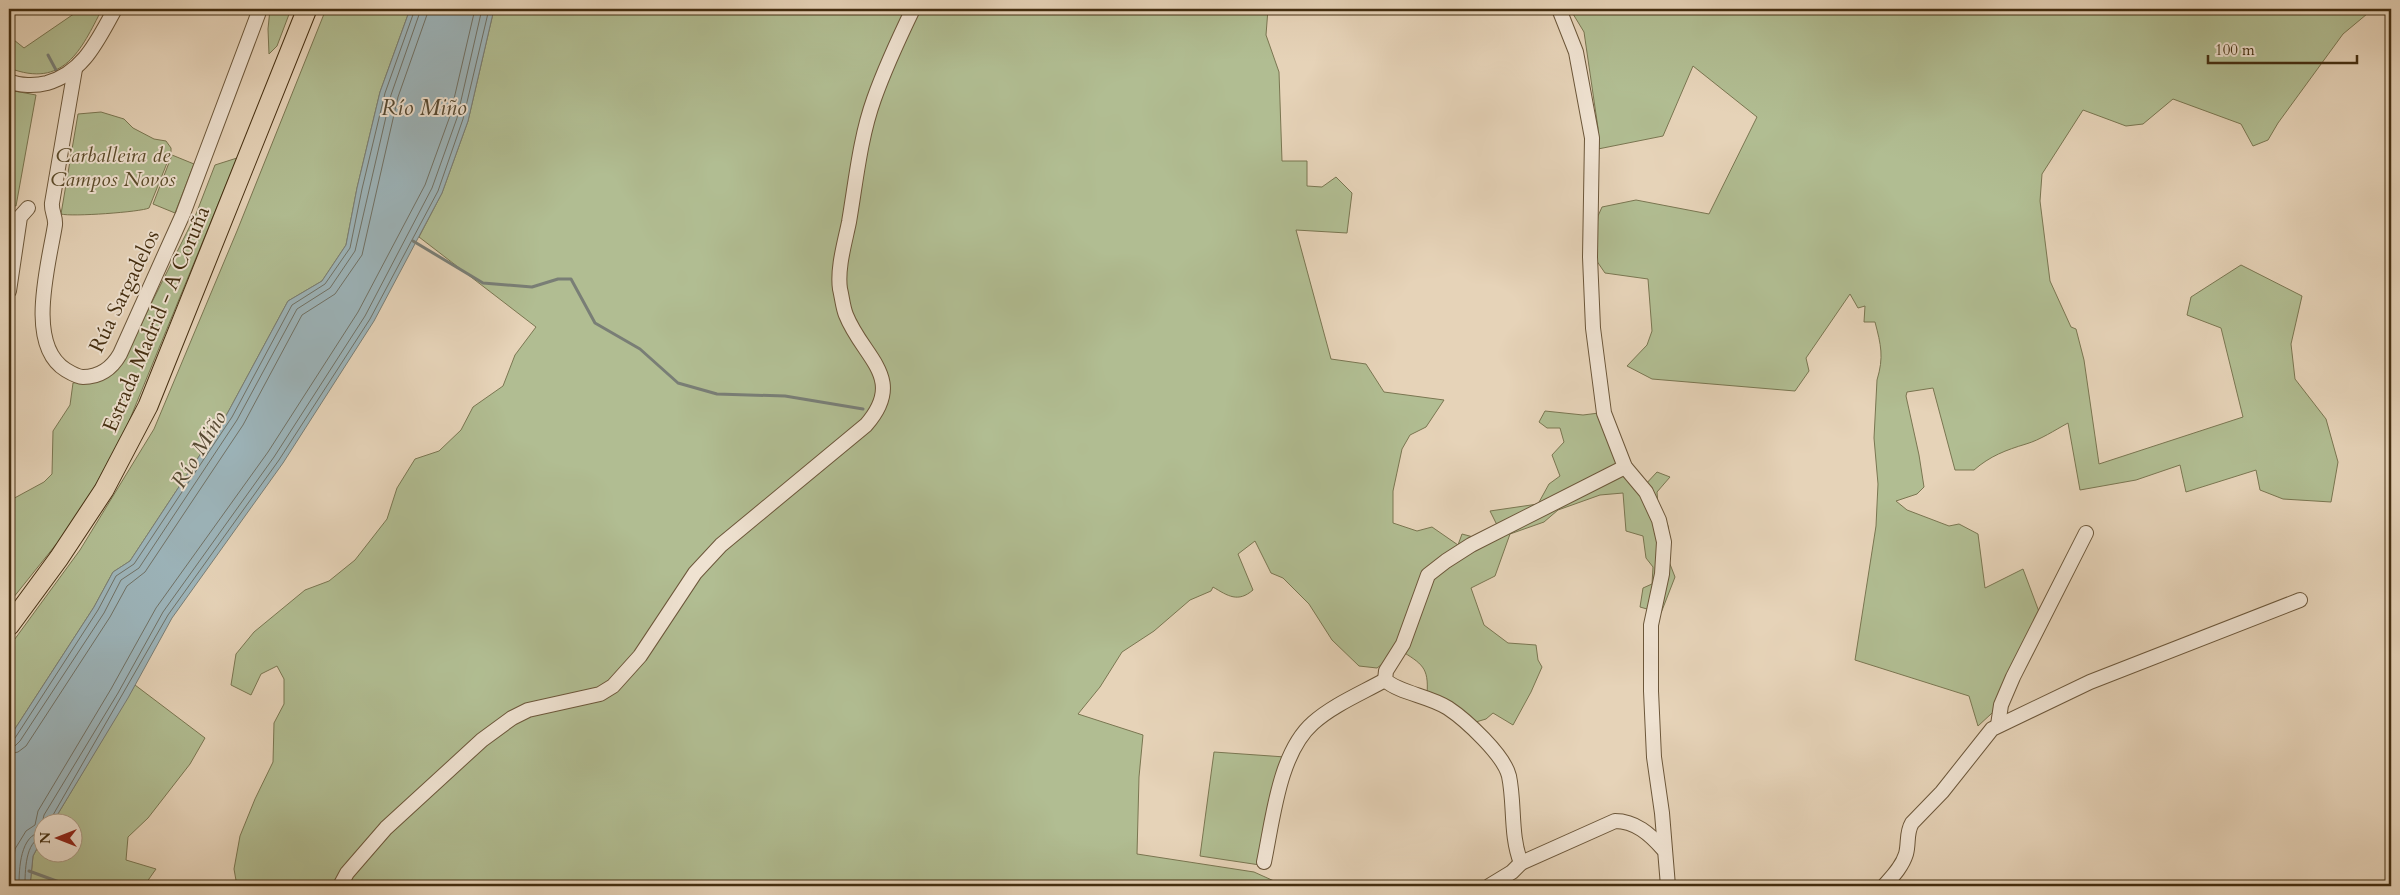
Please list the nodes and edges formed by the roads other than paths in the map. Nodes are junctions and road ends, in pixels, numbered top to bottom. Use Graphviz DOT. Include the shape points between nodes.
graph roads {
  1 [pos="114,9"];
  2 [pos="260,9"];
  3 [pos="306,9"];
  4 [pos="913,9"];
  5 [pos="1559,9"];
  6 [pos="75,69"];
  7 [pos="9,80"];
  8 [pos="28,208"];
  9 [pos="9,291"];
  10 [pos="1625,467"];
  11 [pos="2086,533"];
  12 [pos="2300,600"];
  13 [pos="9,626"];
  14 [pos="1385,680"];
  15 [pos="1998,725"];
  16 [pos="1663,848"];
  17 [pos="1264,862"];
  18 [pos="1521,863"];
  19 [pos="340,886"];
  20 [pos="1489,886"];
  21 [pos="1668,886"];
  22 [pos="1884,886"];
  1 -- 6 [label="street" via="85,61"];
  2 -- 6 [label="street, Rúa Sargadelos" via="183,214 124,346 113,367 81,377 59,365 52,356 42,299 55,222 52,208"];
  3 -- 13 [label="highway, Estrada Madrid - A Coruña" via="148,406 104,490"];
  4 -- 19 [label="street" via="874,100 842,257 840,287 846,315 879,368 884,387 881,404 874,416 721,545 694,573 640,656 613,686 600,694 528,710 512,718 482,740 386,828 347,873"];
  5 -- 10 [label="street" via="1576,52 1590,121 1593,328 1604,413"];
  6 -- 7 [label="street" via="58,80 37,85"];
  8 -- 9 [label="street" via="20,217"];
  10 -- 14 [label="street" via="1471,545 1428,575 1403,644 1386,671"];
  10 -- 16 [label="street" via="1646,492 1659,520 1664,542 1662,574 1651,625 1650,691"];
  11 -- 15 [label="street" via="2013,677 2001,705"];
  12 -- 15 [label="street" via="2090,682"];
  14 -- 17 [label="street" via="1313,723 1298,740 1288,760"];
  14 -- 18 [label="street" via="1396,688 1447,708 1502,760 1508,774 1515,849"];
  15 -- 22 [label="street" via="1912,823 1908,829 1906,854"];
  16 -- 18 [label="street" via="1641,828 1626,821 1615,821"];
  16 -- 21 [label="street"];
  18 -- 20 [label="street"];
}
